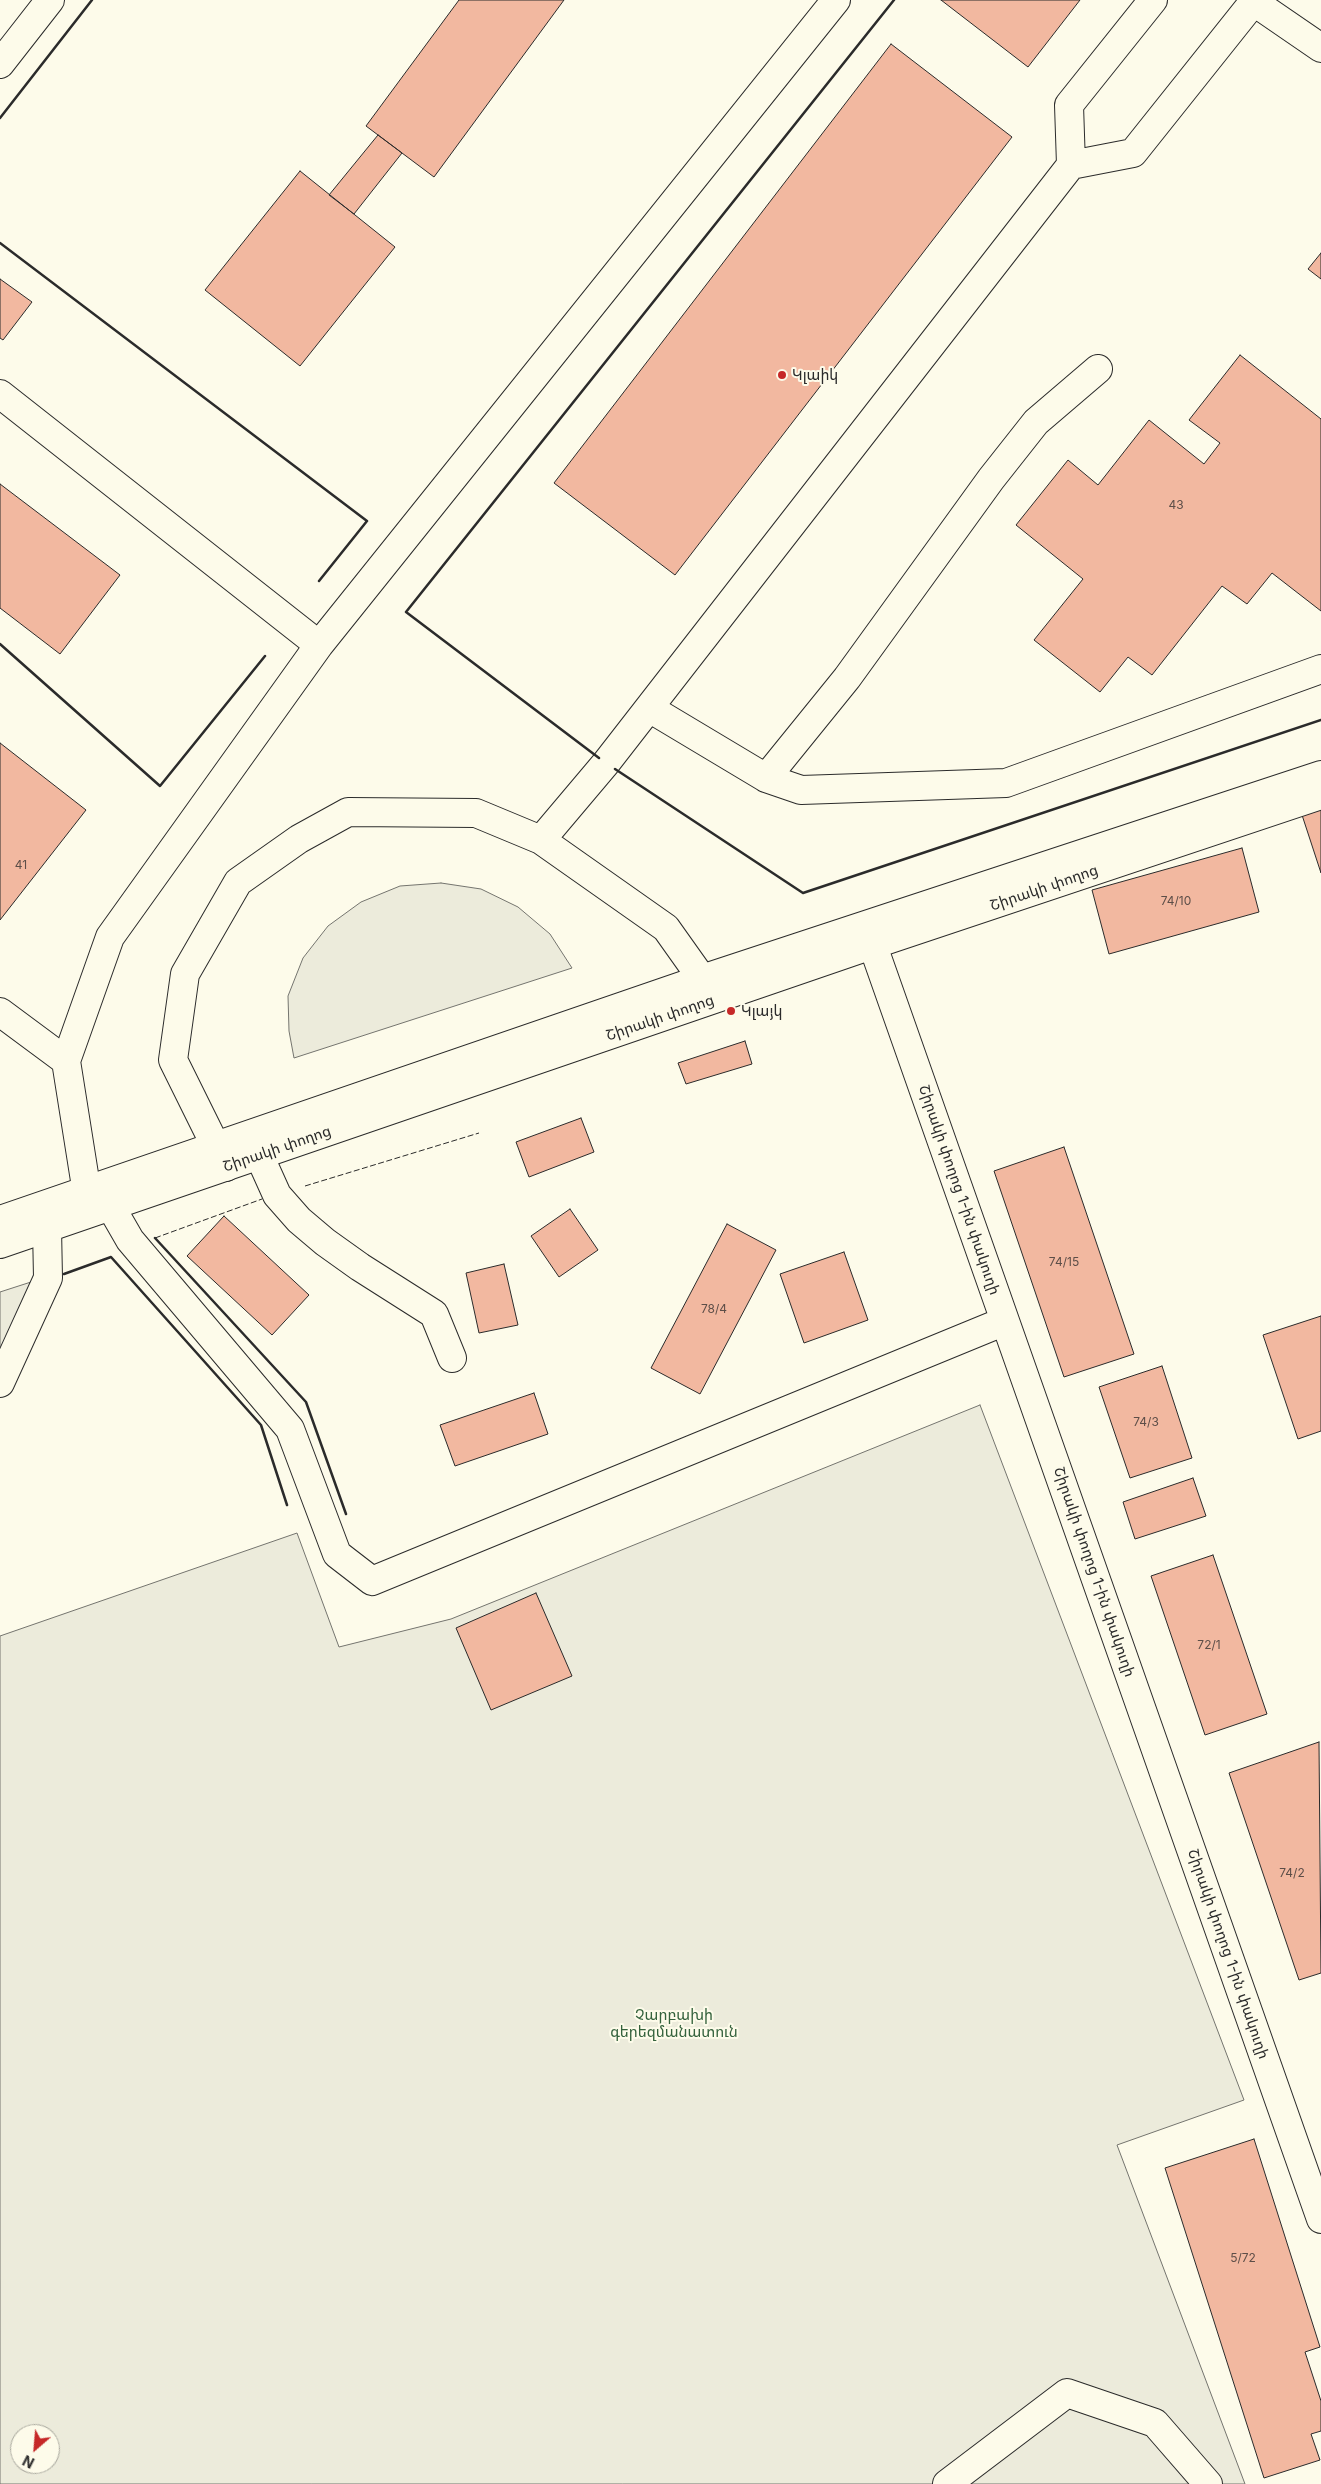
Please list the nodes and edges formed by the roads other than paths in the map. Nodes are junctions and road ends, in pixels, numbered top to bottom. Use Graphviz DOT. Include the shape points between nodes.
graph roads {
  1 [pos="50,0"];
  2 [pos="836,0"];
  3 [pos="1153,0"];
  4 [pos="1254,1"];
  5 [pos="1321,48"];
  6 [pos="0,64"];
  7 [pos="1071,165"];
  8 [pos="1098,369"];
  9 [pos="0,394"];
  10 [pos="319,645"];
  11 [pos="1321,669"];
  12 [pos="649,708"];
  13 [pos="1321,775"];
  14 [pos="766,778"];
  15 [pos="1321,795"];
  16 [pos="541,840"];
  17 [pos="869,935"];
  18 [pos="709,989"];
  19 [pos="0,1012"];
  20 [pos="66,1061"];
  21 [pos="260,1155"];
  22 [pos="220,1156"];
  23 [pos="96,1204"];
  24 [pos="50,1215"];
  25 [pos="0,1220"];
  26 [pos="0,1244"];
  27 [pos="1005,1321"];
  28 [pos="452,1358"];
  29 [pos="0,1383"];
  30 [pos="1321,2219"];
  31 [pos="948,2484"];
  32 [pos="1208,2484"];
  1 -- 6 [label="main road"];
  2 -- 10 [label="main road"];
  3 -- 7 [label="main road" via="1069,104"];
  4 -- 5 [label="main road"];
  4 -- 7 [label="main road" via="1133,153"];
  7 -- 12 [label="main road"];
  8 -- 14 [label="main road" via="1036,422 847,678"];
  9 -- 10 [label="main road"];
  10 -- 20 [label="main road" via="110,937"];
  11 -- 14 [label="main road" via="1006,783 801,790"];
  12 -- 14 [label="main road"];
  12 -- 16 [label="main road"];
  13 -- 17 [label="main road, Շիրակի փողոց"];
  15 -- 17 [label="main road, Շիրակի փողոց"];
  16 -- 18 [label="main road" via="666,928"];
  16 -- 22 [label="main road" via="476,814 348,812 299,839 238,882 185,974 173,1060"];
  17 -- 18 [label="main road, Շիրակի փողոց"];
  17 -- 27 [label="main road, Շիրակի փողոց 1-ին փակուղի"];
  18 -- 21 [label="main road, Շիրակի փողոց"];
  18 -- 22 [label="main road, Շիրակի փողոց"];
  19 -- 20 [label="main road"];
  20 -- 23 [label="main road"];
  21 -- 22 [label="main road, Շիրակի փողոց"];
  21 -- 28 [label="main road" via="277,1195 299,1220 353,1262 434,1314"];
  22 -- 23 [label="main road, Շիրակի փողոց"];
  23 -- 24 [label="main road, Շիրակի փողոց"];
  23 -- 27 [label="main road" via="290,1429 337,1554 372,1581"];
  24 -- 25 [label="main road, Շիրակի փողոց"];
  24 -- 26 [label="main road, Շիրակի փողոց"];
  24 -- 29 [label="main road" via="48,1278"];
  27 -- 30 [label="main road, Շիրակի փողոց 1-ին փակուղի"];
  31 -- 32 [label="main road" via="1067,2393 1155,2424"];
}
